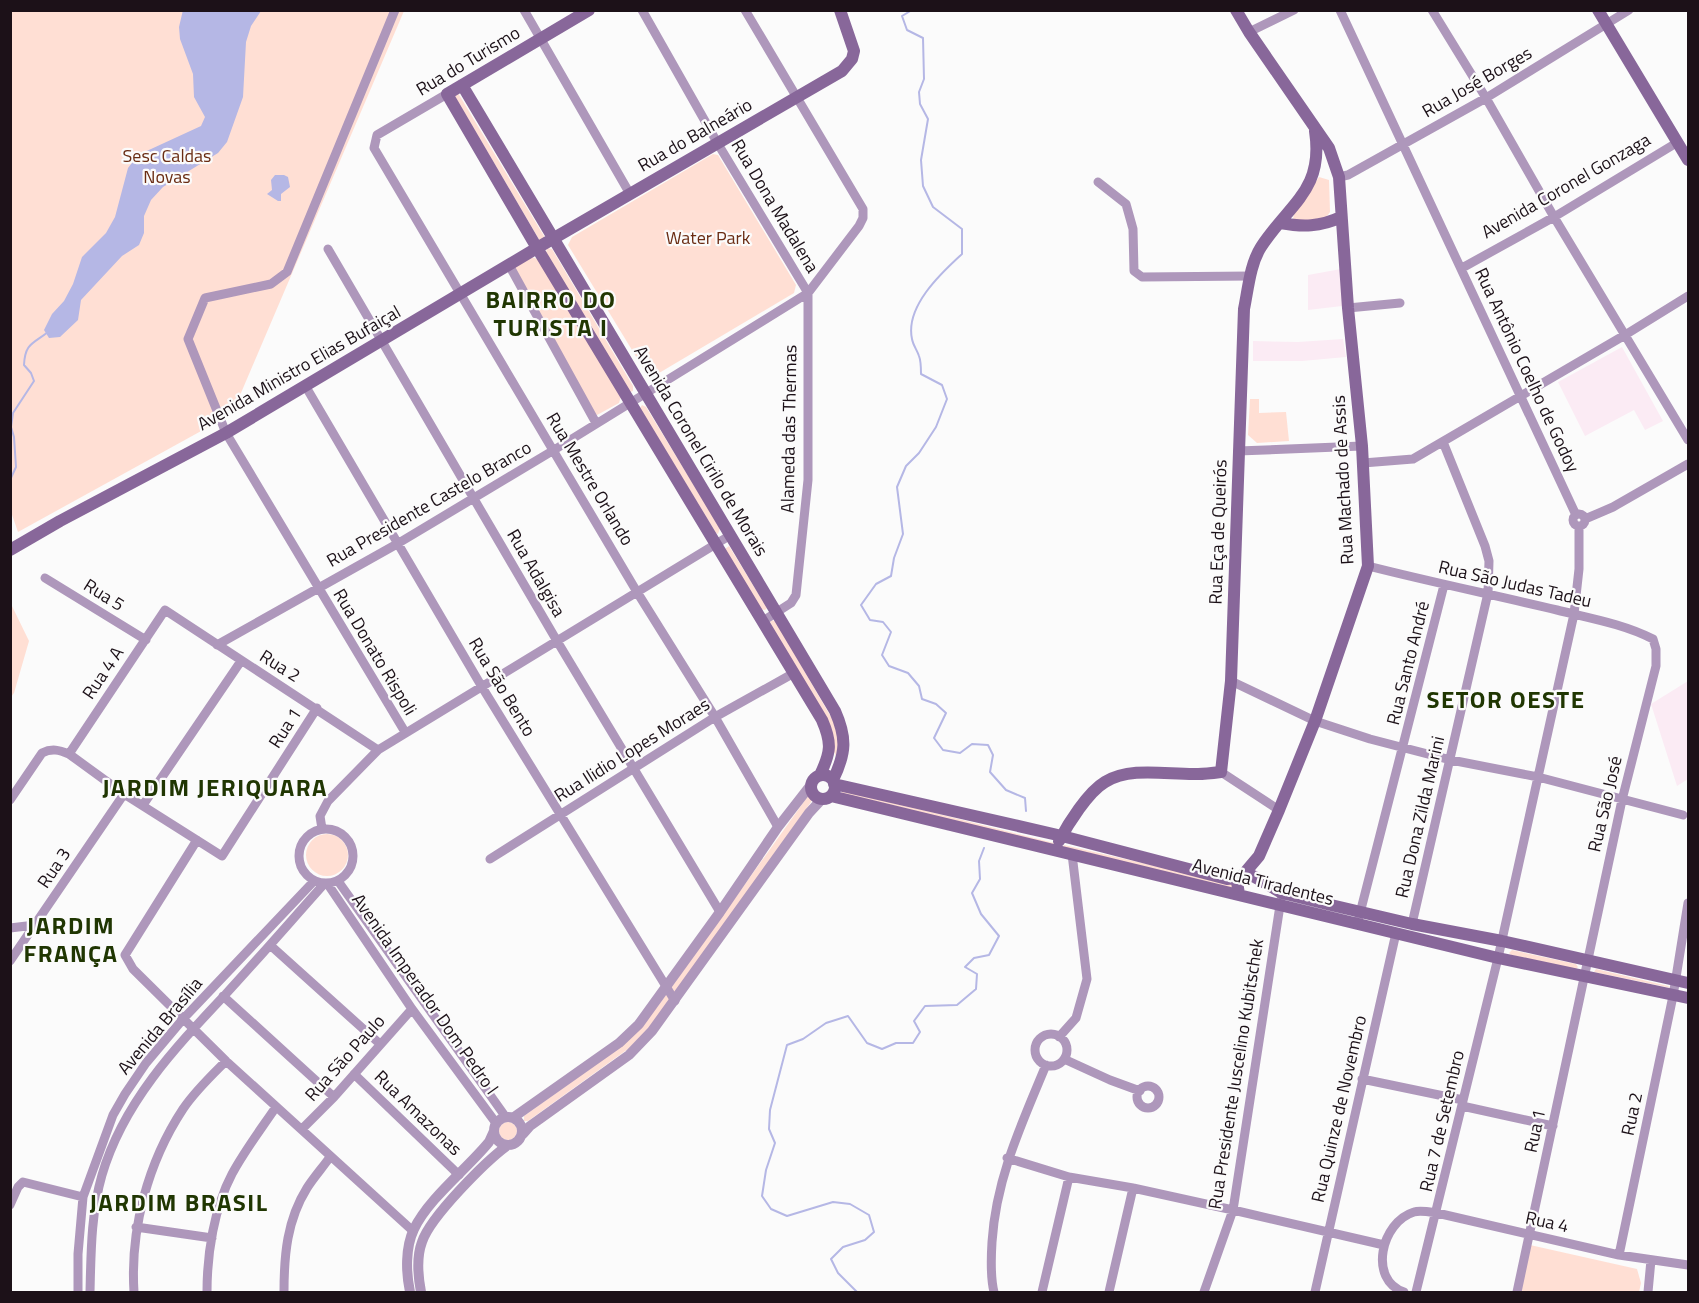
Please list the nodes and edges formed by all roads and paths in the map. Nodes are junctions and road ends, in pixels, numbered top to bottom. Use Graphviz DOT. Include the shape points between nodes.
graph roads {
  1 [pos="395,10"];
  2 [pos="524,10"];
  3 [pos="589,10"];
  4 [pos="642,10"];
  5 [pos="745,10"];
  6 [pos="840,10"];
  7 [pos="1236,10"];
  8 [pos="1294,10"];
  9 [pos="1340,10"];
  10 [pos="1432,10"];
  11 [pos="1598,10"];
  12 [pos="1629,10"];
  13 [pos="1607,25"];
  14 [pos="1248,32"];
  15 [pos="541,39"];
  16 [pos="462,85"];
  17 [pos="447,94"];
  18 [pos="796,98"];
  19 [pos="1486,98"];
  20 [pos="1315,126"];
  21 [pos="1683,138"];
  22 [pos="718,144"];
  23 [pos="1401,145"];
  24 [pos="374,148"];
  25 [pos="1689,160"];
  26 [pos="1314,173"];
  27 [pos="1339,177"];
  28 [pos="1098,182"];
  29 [pos="630,194"];
  30 [pos="1341,217"];
  31 [pos="1554,217"];
  32 [pos="1280,223"];
  33 [pos="553,239"];
  34 [pos="537,248"];
  35 [pos="328,249"];
  36 [pos="509,265"];
  37 [pos="1462,268"];
  38 [pos="1251,276"];
  39 [pos="808,293"];
  40 [pos="459,294"];
  41 [pos="1689,296"];
  42 [pos="1400,303"];
  43 [pos="1348,308"];
  44 [pos="1625,336"];
  45 [pos="382,340"];
  46 [pos="306,387"];
  47 [pos="645,393"];
  48 [pos="1520,396"];
  49 [pos="630,402"];
  50 [pos="596,423"];
  51 [pos="226,433"];
  52 [pos="1689,440"];
  53 [pos="1443,442"];
  54 [pos="1362,446"];
  55 [pos="554,450"];
  56 [pos="1238,451"];
  57 [pos="1363,463"];
  58 [pos="1689,464"];
  59 [pos="473,498"];
  60 [pos="1580,520"];
  61 [pos="60,521"];
  62 [pos="729,536"];
  63 [pos="10,542"];
  64 [pos="397,544"];
  65 [pos="716,544"];
  66 [pos="10,550"];
  67 [pos="1368,566"];
  68 [pos="45,578"];
  69 [pos="1444,585"];
  70 [pos="318,588"];
  71 [pos="637,592"];
  72 [pos="1488,593"];
  73 [pos="165,610"];
  74 [pos="776,612"];
  75 [pos="1574,614"];
  76 [pos="763,621"];
  77 [pos="1653,639"];
  78 [pos="146,640"];
  79 [pos="557,641"];
  80 [pos="217,645"];
  81 [pos="241,661"];
  82 [pos="794,673"];
  83 [pos="1232,681"];
  84 [pos="482,687"];
  85 [pos="317,708"];
  86 [pos="715,717"];
  87 [pos="1315,721"];
  88 [pos="405,732"];
  89 [pos="1403,748"];
  90 [pos="378,750"];
  91 [pos="69,754"];
  92 [pos="828,758"];
  93 [pos="1451,760"];
  94 [pos="843,761"];
  95 [pos="633,768"];
  96 [pos="1221,772"];
  97 [pos="820,775"];
  98 [pos="1538,777"];
  99 [pos="810,786"];
  100 [pos="830,790"];
  101 [pos="124,794"];
  102 [pos="10,800"];
  103 [pos="1622,800"];
  104 [pos="143,806"];
  105 [pos="1279,810"];
  106 [pos="561,813"];
  107 [pos="1683,815"];
  108 [pos="778,827"];
  109 [pos="322,829"];
  110 [pos="1062,836"];
  111 [pos="197,840"];
  112 [pos="1057,850"];
  113 [pos="1072,854"];
  114 [pos="1258,856"];
  115 [pos="490,859"];
  116 [pos="1239,878"];
  117 [pos="314,881"];
  118 [pos="338,881"];
  119 [pos="1262,882"];
  120 [pos="325,883"];
  121 [pos="1239,894"];
  122 [pos="1252,898"];
  123 [pos="1281,899"];
  124 [pos="1689,903"];
  125 [pos="720,912"];
  126 [pos="1359,918"];
  127 [pos="1412,924"];
  128 [pos="36,925"];
  129 [pos="10,928"];
  130 [pos="1396,933"];
  131 [pos="1502,941"];
  132 [pos="270,945"];
  133 [pos="1498,958"];
  134 [pos="10,961"];
  135 [pos="1588,962"];
  136 [pos="1586,977"];
  137 [pos="1675,980"];
  138 [pos="1689,983"];
  139 [pos="666,987"];
  140 [pos="224,996"];
  141 [pos="1673,996"];
  142 [pos="1689,998"];
  143 [pos="675,1001"];
  144 [pos="412,1009"];
  145 [pos="183,1018"];
  146 [pos="193,1028"];
  147 [pos="1059,1037"];
  148 [pos="380,1044"];
  149 [pos="1064,1059"];
  150 [pos="226,1061"];
  151 [pos="1046,1065"];
  152 [pos="354,1074"];
  153 [pos="1362,1079"];
  154 [pos="1140,1091"];
  155 [pos="334,1097"];
  156 [pos="1462,1103"];
  157 [pos="276,1107"];
  158 [pos="502,1122"];
  159 [pos="1553,1126"];
  160 [pos="302,1129"];
  161 [pos="523,1134"];
  162 [pos="508,1145"];
  163 [pos="330,1157"];
  164 [pos="1007,1158"];
  165 [pos="459,1175"];
  166 [pos="1069,1177"];
  167 [pos="1133,1188"];
  168 [pos="83,1197"];
  169 [pos="10,1205"];
  170 [pos="1233,1210"];
  171 [pos="1437,1213"];
  172 [pos="136,1227"];
  173 [pos="413,1231"];
  174 [pos="1329,1232"];
  175 [pos="1530,1236"];
  176 [pos="212,1238"];
  177 [pos="1384,1245"];
  178 [pos="1620,1255"];
  179 [pos="1651,1260"];
  180 [pos="1689,1265"];
  181 [pos="78,1293"];
  182 [pos="90,1293"];
  183 [pos="134,1293"];
  184 [pos="207,1293"];
  185 [pos="284,1293"];
  186 [pos="410,1293"];
  187 [pos="420,1293"];
  188 [pos="994,1293"];
  189 [pos="1042,1293"];
  190 [pos="1109,1293"];
  191 [pos="1204,1293"];
  192 [pos="1315,1293"];
  193 [pos="1404,1293"];
  194 [pos="1416,1293"];
  195 [pos="1517,1293"];
  196 [pos="1648,1293"];
  1 -- 51 [label="street, Rua Donato Rispoli" via="286,272 271,284 205,298 188,339"];
  2 -- 15 [label="street"];
  3 -- 15 [label="main road, Rua do Turismo"];
  4 -- 22 [label="street, Rua Dona Madalena"];
  5 -- 18 [label="street"];
  6 -- 18 [label="main road, Rua do Balneário" via="854,51 852,59 842,71"];
  7 -- 14 [label="main road, Rua Machado de Assis"];
  8 -- 14 [label="street"];
  9 -- 23 [label="street, Rua Antônio Coelho de Godoy"];
  10 -- 19 [label="street"];
  11 -- 13 [label="main road"];
  12 -- 13 [label="street, Rua José Borges"];
  13 -- 19 [label="street, Rua José Borges"];
  13 -- 21 [label="main road"];
  14 -- 20 [label="main road, Rua Machado de Assis"];
  15 -- 16 [label="main road, Rua do Turismo"];
  15 -- 29 [label="street"];
  16 -- 17 [label="main road, Rua do Turismo"];
  16 -- 33 [label="main road, Avenida Coronel Cirilo de Morais"];
  17 -- 24 [label="street, Rua do Turismo" via="378,135"];
  17 -- 34 [label="main road, Avenida Coronel Cirilo de Morais"];
  18 -- 22 [label="main road, Rua do Balneário"];
  18 -- 39 [label="street" via="863,209 859,226"];
  19 -- 23 [label="street, Rua José Borges"];
  19 -- 31 [label="street"];
  20 -- 26 [label="main road, Rua Eça de Queirós"];
  20 -- 27 [label="main road, Rua Machado de Assis" via="1329,148"];
  21 -- 25 [label="main road"];
  21 -- 31 [label="street, Avenida Coronel Gonzaga"];
  22 -- 29 [label="main road, Rua do Balneário"];
  22 -- 39 [label="street, Rua Dona Madalena"];
  23 -- 27 [label="street, Rua José Borges"];
  23 -- 37 [label="street, Rua Antônio Coelho de Godoy"];
  24 -- 40 [label="street, Rua Mestre Orlando"];
  26 -- 27 [label="main road"];
  26 -- 32 [label="main road, Rua Eça de Queirós" via="1305,192"];
  27 -- 30 [label="main road, Rua Machado de Assis"];
  28 -- 38 [label="street" via="1126,204 1133,229 1134,271 1142,277"];
  29 -- 33 [label="main road, Rua do Balneário"];
  30 -- 32 [label="main road" via="1306,227"];
  30 -- 43 [label="main road, Rua Machado de Assis"];
  31 -- 37 [label="street, Avenida Coronel Gonzaga"];
  31 -- 44 [label="street"];
  32 -- 38 [label="main road, Rua Eça de Queirós" via="1260,249"];
  33 -- 34 [label="main road, Avenida Ministro Elias Bufaiçal"];
  33 -- 47 [label="main road, Avenida Coronel Cirilo de Morais"];
  34 -- 36 [label="main road, Avenida Ministro Elias Bufaiçal"];
  34 -- 49 [label="main road, Avenida Coronel Cirilo de Morais"];
  35 -- 45 [label="street, Rua Adalgisa"];
  36 -- 40 [label="main road, Avenida Ministro Elias Bufaiçal"];
  36 -- 50 [label="street"];
  37 -- 48 [label="street, Rua Antônio Coelho de Godoy"];
  38 -- 56 [label="main road, Rua Eça de Queirós" via="1244,309"];
  39 -- 47 [label="street, Rua Presidente Castelo Branco"];
  39 -- 74 [label="street, Alameda das Thermas" via="808,480 796,595"];
  40 -- 45 [label="main road, Avenida Ministro Elias Bufaiçal"];
  40 -- 55 [label="street, Rua Mestre Orlando"];
  41 -- 44 [label="street"];
  42 -- 43 [label="street"];
  43 -- 54 [label="main road, Rua Machado de Assis"];
  44 -- 48 [label="street"];
  44 -- 52 [label="street"];
  45 -- 46 [label="main road, Avenida Ministro Elias Bufaiçal"];
  45 -- 59 [label="street, Rua Adalgisa"];
  46 -- 51 [label="main road, Avenida Ministro Elias Bufaiçal"];
  46 -- 64 [label="street, Rua São Bento"];
  47 -- 49 [label="street, Rua Presidente Castelo Branco"];
  47 -- 62 [label="main road, Avenida Coronel Cirilo de Morais"];
  48 -- 53 [label="street"];
  48 -- 60 [label="street, Rua Antônio Coelho de Godoy"];
  49 -- 50 [label="street, Rua Presidente Castelo Branco"];
  49 -- 65 [label="main road, Avenida Coronel Cirilo de Morais"];
  50 -- 55 [label="street, Rua Presidente Castelo Branco"];
  51 -- 61 [label="main road, Avenida Ministro Elias Bufaiçal"];
  51 -- 70 [label="street, Rua Donato Rispoli"];
  53 -- 57 [label="street" via="1413,459"];
  53 -- 72 [label="street, Rua Dona Zilda Marini" via="1485,546 1489,561"];
  54 -- 56 [label="street"];
  54 -- 57 [label="main road, Rua Machado de Assis"];
  55 -- 59 [label="street, Rua Presidente Castelo Branco"];
  55 -- 71 [label="street, Rua Mestre Orlando"];
  56 -- 83 [label="main road, Rua Eça de Queirós"];
  57 -- 67 [label="main road, Rua Machado de Assis"];
  58 -- 60 [label="street" via="1613,507"];
  59 -- 64 [label="street, Rua Presidente Castelo Branco"];
  59 -- 79 [label="street, Rua Adalgisa"];
  60 -- 75 [label="street, Rua Antônio Coelho de Godoy"];
  61 -- 63 [label="main road, Avenida Ministro Elias Bufaiçal"];
  61 -- 66 [label="main road, Avenida Ministro Elias Bufaiçal"];
  62 -- 65 [label="street"];
  62 -- 74 [label="main road, Avenida Coronel Cirilo de Morais"];
  64 -- 70 [label="street, Rua Presidente Castelo Branco"];
  64 -- 84 [label="street, Rua São Bento"];
  65 -- 71 [label="street"];
  65 -- 76 [label="main road, Avenida Coronel Cirilo de Morais"];
  67 -- 69 [label="street, Rua São Judas Tadeu"];
  67 -- 87 [label="main road, Rua Machado de Assis"];
  68 -- 78 [label="street, Rua 5"];
  69 -- 72 [label="street, Rua São Judas Tadeu"];
  69 -- 89 [label="street, Rua Santo André"];
  70 -- 80 [label="street, Rua Presidente Castelo Branco"];
  70 -- 88 [label="street, Rua Donato Rispoli"];
  71 -- 79 [label="street"];
  71 -- 86 [label="street, Rua Mestre Orlando"];
  72 -- 75 [label="street, Rua São Judas Tadeu"];
  72 -- 93 [label="street, Rua Dona Zilda Marini"];
  73 -- 78 [label="street, Rua 4 A"];
  73 -- 80 [label="street, Rua 2"];
  74 -- 76 [label="street, Alameda das Thermas"];
  74 -- 94 [label="main road, Avenida Coronel Cirilo de Morais" via="837,717 843,733"];
  75 -- 77 [label="street, Rua São Judas Tadeu"];
  75 -- 98 [label="street, Rua Antônio Coelho de Godoy"];
  76 -- 82 [label="main road, Avenida Coronel Cirilo de Morais"];
  77 -- 103 [label="street, Rua São José" via="1656,666"];
  78 -- 91 [label="street, Rua 4 A"];
  79 -- 84 [label="street"];
  79 -- 95 [label="street, Rua Adalgisa"];
  80 -- 81 [label="street, Rua 2"];
  81 -- 85 [label="street, Rua 2"];
  81 -- 104 [label="street"];
  82 -- 86 [label="street, Rua Ilidio Lopes Moraes"];
  82 -- 92 [label="main road, Avenida Coronel Cirilo de Morais" via="828,734"];
  83 -- 87 [label="street"];
  83 -- 96 [label="main road, Rua Eça de Queirós"];
  84 -- 88 [label="street"];
  84 -- 106 [label="street, Rua São Bento"];
  85 -- 90 [label="street, Rua 2"];
  85 -- 111 [label="street, Rua 1" via="222,856"];
  86 -- 95 [label="street, Rua Ilidio Lopes Moraes"];
  86 -- 108 [label="street, Rua Mestre Orlando"];
  87 -- 89 [label="street"];
  87 -- 105 [label="main road, Rua Machado de Assis"];
  88 -- 90 [label="street"];
  89 -- 93 [label="street"];
  89 -- 126 [label="street, Rua Santo André"];
  90 -- 109 [label="street" via="328,801 320,816"];
  91 -- 101 [label="street"];
  91 -- 102 [label="street" via="50,749 42,753"];
  92 -- 94 [label="main road"];
  92 -- 97 [label="main road"];
  93 -- 98 [label="street"];
  93 -- 127 [label="street, Rua Dona Zilda Marini"];
  94 -- 100 [label="main road, Avenida Coronel Cirilo de Morais"];
  95 -- 106 [label="street, Rua Ilidio Lopes Moraes"];
  95 -- 125 [label="street, Rua Adalgisa"];
  96 -- 105 [label="street"];
  96 -- 110 [label="main road" via="1155,772 1110,779 1093,791"];
  97 -- 99 [label="main road"];
  97 -- 100 [label="main road" via="827,775"];
  98 -- 103 [label="street"];
  98 -- 131 [label="street, Rua Antônio Coelho de Godoy"];
  99 -- 100 [label="main road" via="812,794"];
  99 -- 108 [label="street"];
  100 -- 110 [label="main road, Avenida Tiradentes"];
  100 -- 112 [label="main road, Avenida Tiradentes"];
  100 -- 143 [label="street, Avenida Coronel Cirilo de Morais" via="809,813"];
  101 -- 104 [label="street"];
  101 -- 128 [label="street, Rua 3"];
  103 -- 107 [label="street"];
  103 -- 135 [label="street, Rua São José"];
  104 -- 111 [label="street"];
  105 -- 114 [label="main road, Rua Machado de Assis"];
  106 -- 115 [label="street, Rua Ilidio Lopes Moraes"];
  106 -- 139 [label="street, Rua São Bento"];
  108 -- 125 [label="street"];
  109 -- 117 [label="street" via="307,836 299,852 301,869"];
  109 -- 118 [label="street" via="345,837 353,852 350,869"];
  110 -- 112 [label="main road"];
  110 -- 116 [label="main road, Avenida Tiradentes" via="1227,879"];
  111 -- 145 [label="street" via="125,955 133,969"];
  112 -- 113 [label="main road, Avenida Tiradentes"];
  113 -- 121 [label="main road, Avenida Tiradentes"];
  113 -- 147 [label="street" via="1087,979 1076,1018"];
  114 -- 116 [label="main road, Rua Machado de Assis"];
  114 -- 119 [label="main road"];
  116 -- 119 [label="main road, Avenida Tiradentes" via="1253,876"];
  116 -- 121 [label="main road"];
  117 -- 120 [label="street"];
  117 -- 145 [label="street, Avenida Brasília"];
  118 -- 120 [label="street"];
  118 -- 158 [label="street, Avenida Imperador Dom Pedro l"];
  119 -- 122 [label="main road" via="1261,890"];
  119 -- 123 [label="main road, Avenida Tiradentes"];
  120 -- 132 [label="street, Avenida Brasília"];
  120 -- 144 [label="street, Avenida Imperador Dom Pedro l"];
  121 -- 122 [label="main road, Avenida Tiradentes"];
  122 -- 123 [label="main road, Avenida Tiradentes"];
  123 -- 126 [label="main road, Avenida Tiradentes"];
  123 -- 170 [label="street, Rua Presidente Juscelino Kubitschek"];
  124 -- 137 [label="street, Rua 2"];
  125 -- 139 [label="street"];
  126 -- 127 [label="main road, Avenida Tiradentes"];
  126 -- 130 [label="main road, Avenida Tiradentes"];
  127 -- 131 [label="main road, Avenida Tiradentes"];
  128 -- 129 [label="street"];
  128 -- 134 [label="street, Rua 3"];
  130 -- 133 [label="main road, Avenida Tiradentes"];
  130 -- 153 [label="street, Rua Quinze de Novembro"];
  131 -- 133 [label="street, Rua 7 de Setembro"];
  131 -- 135 [label="main road, Avenida Tiradentes"];
  132 -- 140 [label="street, Avenida Brasília"];
  132 -- 148 [label="street"];
  133 -- 136 [label="main road, Avenida Tiradentes"];
  133 -- 156 [label="street, Rua 7 de Setembro"];
  135 -- 136 [label="street, Rua São José"];
  135 -- 137 [label="main road, Avenida Tiradentes"];
  136 -- 141 [label="main road, Avenida Tiradentes"];
  136 -- 159 [label="street, Rua 1"];
  137 -- 138 [label="main road, Avenida Tiradentes"];
  137 -- 141 [label="street, Rua 2"];
  139 -- 143 [label="street, Rua São Bento"];
  139 -- 158 [label="street" via="624,1038"];
  140 -- 146 [label="street, Avenida Brasília"];
  140 -- 155 [label="street"];
  141 -- 142 [label="main road, Avenida Tiradentes"];
  141 -- 178 [label="street, Rua 2"];
  143 -- 161 [label="street, Avenida Coronel Cirilo de Morais" via="629,1055"];
  144 -- 148 [label="street, Rua São Paulo"];
  144 -- 158 [label="street, Avenida Imperador Dom Pedro l"];
  145 -- 146 [label="street"];
  145 -- 168 [label="street, Avenida Brasília" via="146,1063 113,1115"];
  146 -- 150 [label="street"];
  146 -- 182 [label="street, Avenida Brasília" via="141,1092 102,1175 92,1239"];
  147 -- 149 [label="street" via="1066,1044"];
  147 -- 151 [label="street" via="1050,1034 1037,1043 1038,1058"];
  148 -- 152 [label="street, Rua São Paulo"];
  149 -- 151 [label="street" via="1056,1065"];
  149 -- 154 [label="street"];
  150 -- 157 [label="street"];
  150 -- 172 [label="street" via="183,1109 162,1146"];
  151 -- 164 [label="street"];
  152 -- 155 [label="street, Rua São Paulo"];
  152 -- 165 [label="street, Rua Amazonas"];
  153 -- 156 [label="street"];
  153 -- 174 [label="street, Rua Quinze de Novembro"];
  155 -- 160 [label="street, Rua São Paulo"];
  156 -- 159 [label="street"];
  156 -- 171 [label="street, Rua 7 de Setembro"];
  157 -- 160 [label="street"];
  157 -- 176 [label="street" via="231,1175"];
  158 -- 161 [label="street" via="521,1124"];
  158 -- 162 [label="street" via="497,1139"];
  158 -- 165 [label="street"];
  159 -- 175 [label="street, Rua 1"];
  160 -- 163 [label="street"];
  161 -- 162 [label="street, Avenida Coronel Cirilo de Morais"];
  162 -- 187 [label="street, Avenida Coronel Cirilo de Morais" via="450,1199 422,1240 418,1261"];
  163 -- 173 [label="street"];
  163 -- 185 [label="street" via="307,1188 291,1222 284,1260"];
  164 -- 166 [label="street"];
  164 -- 188 [label="street" via="993,1231"];
  165 -- 173 [label="street"];
  166 -- 167 [label="street"];
  166 -- 189 [label="street"];
  167 -- 170 [label="street"];
  167 -- 190 [label="street"];
  168 -- 169 [label="street" via="23,1182"];
  168 -- 181 [label="street, Avenida Brasília"];
  170 -- 174 [label="street"];
  170 -- 191 [label="street, Rua Presidente Juscelino Kubitschek"];
  171 -- 175 [label="street, Rua 4"];
  171 -- 177 [label="street, Rua 4" via="1415,1211 1401,1219"];
  171 -- 194 [label="street, Rua 7 de Setembro"];
  172 -- 176 [label="street"];
  172 -- 183 [label="street"];
  173 -- 186 [label="street" via="407,1260"];
  174 -- 177 [label="street"];
  174 -- 192 [label="street, Rua Quinze de Novembro"];
  175 -- 178 [label="street, Rua 4"];
  175 -- 195 [label="street, Rua 1"];
  176 -- 184 [label="street"];
  177 -- 193 [label="street" via="1384,1270 1396,1290"];
  178 -- 179 [label="street, Rua 4"];
  179 -- 180 [label="street, Rua 4"];
  179 -- 196 [label="street"];
}
